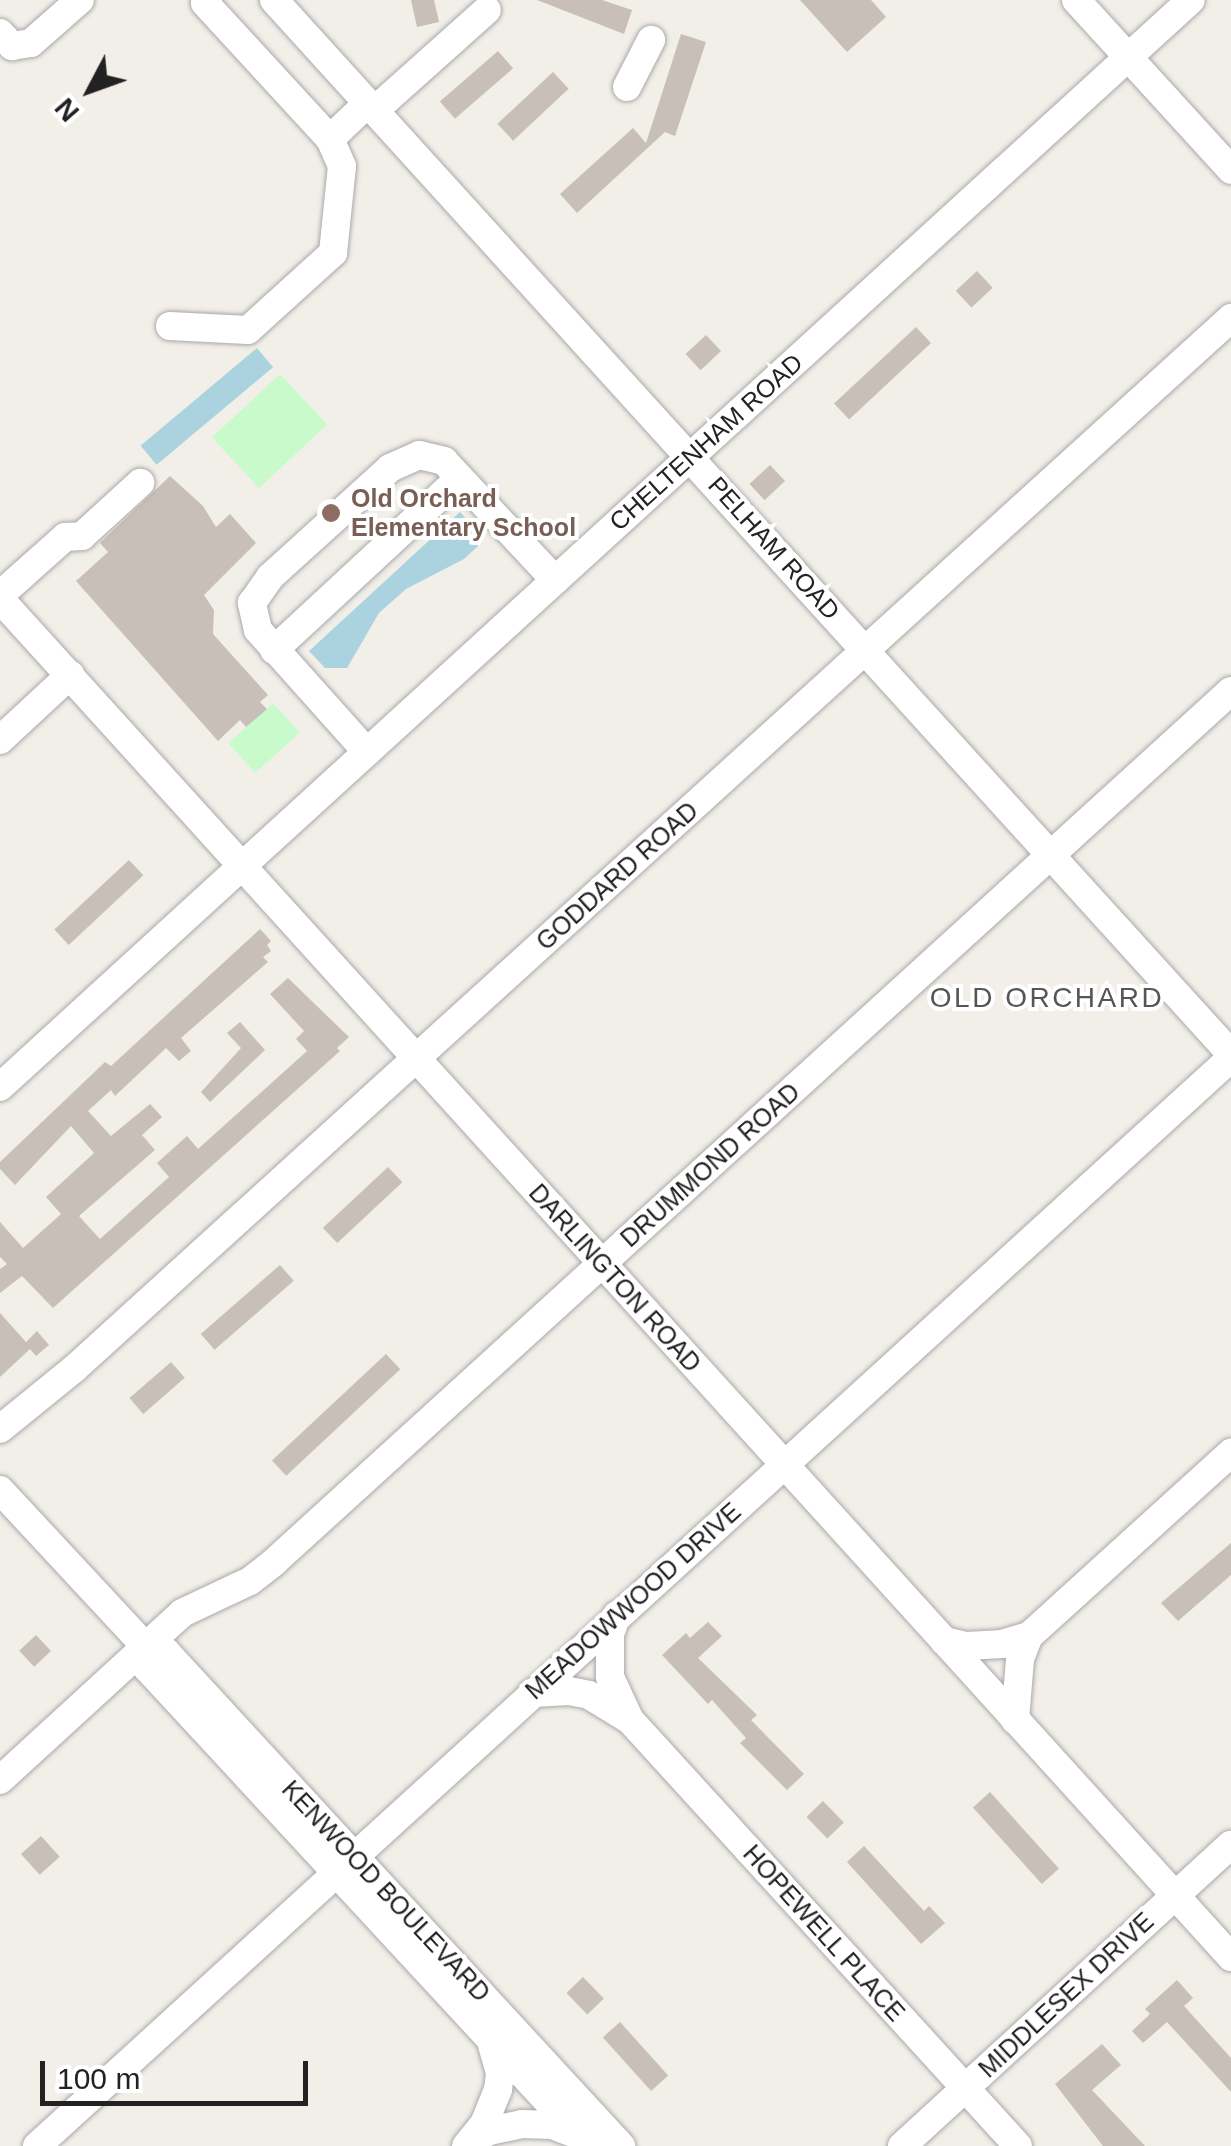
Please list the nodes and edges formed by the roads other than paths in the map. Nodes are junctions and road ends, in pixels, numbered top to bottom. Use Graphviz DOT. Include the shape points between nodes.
graph roads {
  1 [pos="80,0"];
  2 [pos="274,0"];
  3 [pos="1076,0"];
  4 [pos="1191,0"];
  5 [pos="205,1"];
  6 [pos="487,10"];
  7 [pos="0,34"];
  8 [pos="651,40"];
  9 [pos="1128,57"];
  10 [pos="627,87"];
  11 [pos="372,107"];
  12 [pos="330,139"];
  13 [pos="1231,170"];
  14 [pos="1231,318"];
  15 [pos="170,326"];
  16 [pos="690,456"];
  17 [pos="460,478"];
  18 [pos="140,483"];
  19 [pos="555,580"];
  20 [pos="0,597"];
  21 [pos="866,649"];
  22 [pos="274,650"];
  23 [pos="70,675"];
  24 [pos="1231,691"];
  25 [pos="0,740"];
  26 [pos="367,752"];
  27 [pos="1052,855"];
  28 [pos="242,866"];
  29 [pos="1231,1056"];
  30 [pos="416,1058"];
  31 [pos="0,1087"];
  32 [pos="602,1263"];
  33 [pos="0,1430"];
  34 [pos="1231,1453"];
  35 [pos="783,1463"];
  36 [pos="0,1490"];
  37 [pos="617,1615"];
  38 [pos="1028,1636"];
  39 [pos="944,1641"];
  40 [pos="145,1646"];
  41 [pos="532,1693"];
  42 [pos="630,1720"];
  43 [pos="1014,1720"];
  44 [pos="0,1780"];
  45 [pos="1231,1845"];
  46 [pos="343,1864"];
  47 [pos="1175,1895"];
  48 [pos="1231,1957"];
  49 [pos="498,2030"];
  50 [pos="965,2088"];
  51 [pos="588,2133"];
  52 [pos="469,2144"];
  53 [pos="36,2146"];
  54 [pos="622,2146"];
  55 [pos="902,2146"];
  56 [pos="1018,2146"];
  1 -- 7 [label="street" via="32,43 12,46"];
  2 -- 11 [label="street, PELHAM ROAD"];
  3 -- 9 [label="street"];
  4 -- 9 [label="street, CHELTENHAM ROAD"];
  5 -- 12 [label="street"];
  6 -- 11 [label="street"];
  8 -- 10 [label="street"];
  9 -- 13 [label="street"];
  9 -- 16 [label="street, CHELTENHAM ROAD"];
  11 -- 12 [label="street"];
  11 -- 16 [label="street, PELHAM ROAD"];
  12 -- 15 [label="street" via="342,166 333,253 248,330"];
  14 -- 21 [label="street, GODDARD ROAD"];
  16 -- 19 [label="street, CHELTENHAM ROAD"];
  16 -- 21 [label="street, PELHAM ROAD"];
  17 -- 19 [label="street"];
  17 -- 22 [label="street"];
  17 -- 22 [label="street" via="434,457 404,459 270,577 252,603 252,615"];
  18 -- 20 [label="street"];
  19 -- 26 [label="street, CHELTENHAM ROAD"];
  20 -- 23 [label="street, DARLINGTON ROAD"];
  21 -- 27 [label="street, PELHAM ROAD"];
  21 -- 30 [label="street, GODDARD ROAD"];
  22 -- 26 [label="street"];
  23 -- 25 [label="street"];
  23 -- 28 [label="street, DARLINGTON ROAD"];
  24 -- 27 [label="street, DRUMMOND ROAD"];
  26 -- 28 [label="street, CHELTENHAM ROAD"];
  27 -- 29 [label="street, PELHAM ROAD"];
  27 -- 32 [label="street, DRUMMOND ROAD"];
  28 -- 30 [label="street, DARLINGTON ROAD"];
  28 -- 31 [label="street, CHELTENHAM ROAD"];
  29 -- 35 [label="street, MEADOWWOOD DRIVE"];
  30 -- 32 [label="street, DARLINGTON ROAD"];
  30 -- 33 [label="street, GODDARD ROAD"];
  32 -- 35 [label="street, DARLINGTON ROAD"];
  32 -- 40 [label="street, DRUMMOND ROAD" via="274,1562 182,1613"];
  34 -- 38 [label="street"];
  35 -- 37 [label="street, MEADOWWOOD DRIVE"];
  35 -- 39 [label="street, DARLINGTON ROAD"];
  36 -- 40 [label="street, KENWOOD BOULEVARD"];
  37 -- 41 [label="street, MEADOWWOOD DRIVE"];
  37 -- 42 [label="street, HOPEWELL PLACE" via="610,1677"];
  38 -- 39 [label="street" via="984,1646"];
  38 -- 43 [label="street"];
  39 -- 43 [label="street, DARLINGTON ROAD"];
  40 -- 44 [label="street, DRUMMOND ROAD"];
  40 -- 46 [label="street, KENWOOD BOULEVARD" via="166,1652"];
  41 -- 42 [label="street, HOPEWELL PLACE" via="590,1695"];
  41 -- 46 [label="street, MEADOWWOOD DRIVE"];
  42 -- 50 [label="street, HOPEWELL PLACE"];
  43 -- 47 [label="street, DARLINGTON ROAD"];
  45 -- 47 [label="street, MIDDLESEX DRIVE"];
  46 -- 49 [label="street, KENWOOD BOULEVARD"];
  46 -- 53 [label="street, MEADOWWOOD DRIVE"];
  47 -- 48 [label="street, DARLINGTON ROAD"];
  47 -- 50 [label="street, MIDDLESEX DRIVE"];
  49 -- 51 [label="street, KENWOOD BOULEVARD"];
  49 -- 52 [label="street" via="498,2090"];
  50 -- 55 [label="street, MIDDLESEX DRIVE"];
  50 -- 56 [label="street, HOPEWELL PLACE"];
  51 -- 52 [label="street" via="537,2123 505,2126"];
  51 -- 54 [label="street, KENWOOD BOULEVARD"];
}
